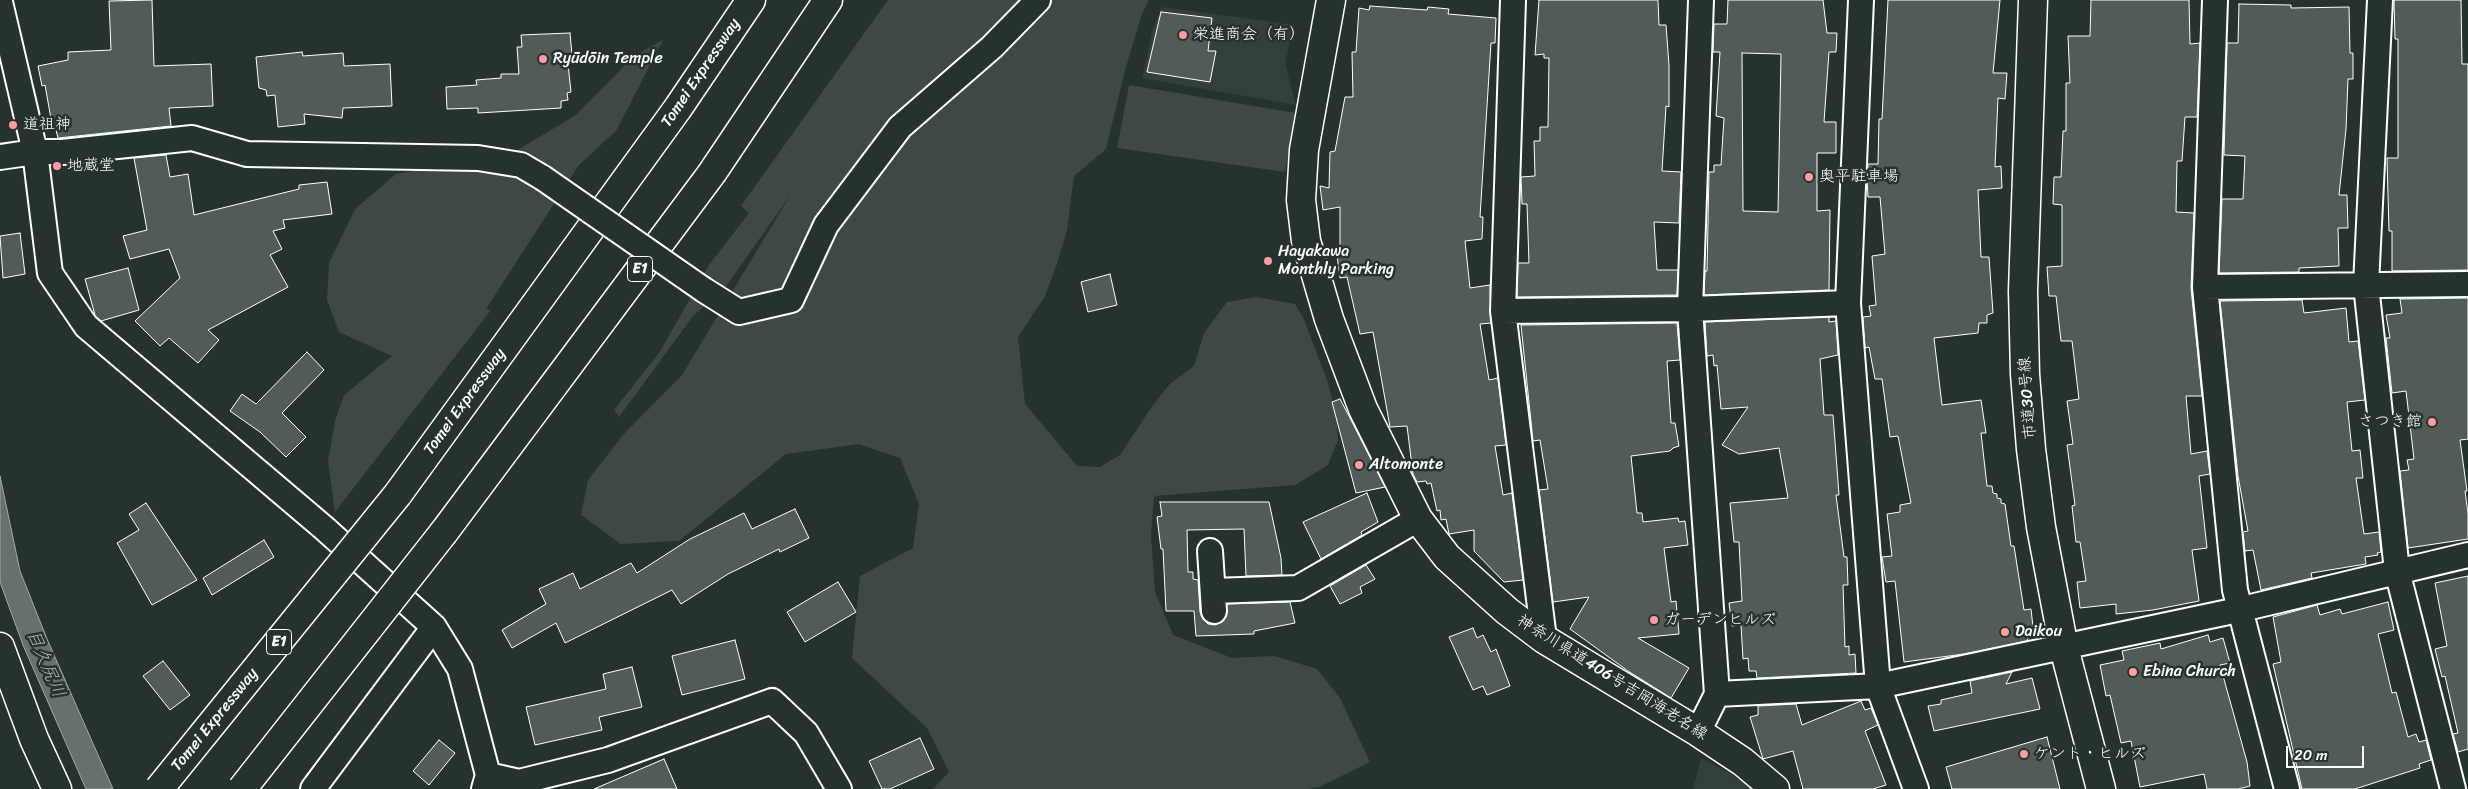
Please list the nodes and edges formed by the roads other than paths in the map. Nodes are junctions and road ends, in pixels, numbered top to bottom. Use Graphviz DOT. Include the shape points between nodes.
graph roads {
  1 [pos="751,0"];
  2 [pos="828,0"];
  3 [pos="1038,0"];
  4 [pos="1331,0"];
  5 [pos="1513,0"];
  6 [pos="1701,0"];
  7 [pos="1861,0"];
  8 [pos="2032,0"];
  9 [pos="2215,0"];
  10 [pos="2380,0"];
  11 [pos="0,2"];
  12 [pos="35,152"];
  13 [pos="0,157"];
  14 [pos="2468,284"];
  15 [pos="2366,285"];
  16 [pos="2205,287"];
  17 [pos="1848,303"];
  18 [pos="1690,309"];
  19 [pos="1503,311"];
  20 [pos="1418,519"];
  21 [pos="1210,551"];
  22 [pos="2468,555"];
  23 [pos="2397,571"];
  24 [pos="2238,610"];
  25 [pos="434,627"];
  26 [pos="1544,639"];
  27 [pos="0,647"];
  28 [pos="2064,648"];
  29 [pos="1878,686"];
  30 [pos="1716,694"];
  31 [pos="1698,732"];
  32 [pos="486,782"];
  33 [pos="57,789"];
  34 [pos="159,789"];
  35 [pos="242,789"];
  36 [pos="312,789"];
  37 [pos="839,789"];
  38 [pos="1775,789"];
  39 [pos="1916,789"];
  40 [pos="2101,789"];
  41 [pos="2287,789"];
  42 [pos="2453,789"];
  1 -- 34 [label="main road, Tomei Expressway / E1, bridge" via="678,108 398,494"];
  2 -- 35 [label="main road, E1, bridge" via="712,173 444,532"];
  3 -- 12 [label="street, bridge" via="992,47 900,127 826,225 791,300 739,312 521,164 478,158 246,154 192,138"];
  4 -- 20 [label="main road, 神奈川県道406号吉岡海老名線" via="1304,150 1301,200 1306,242 1329,319 1363,409"];
  5 -- 19 [label="street"];
  6 -- 18 [label="street"];
  7 -- 17 [label="street"];
  8 -- 28 [label="main road, 市道30号線" via="2024,282 2025,374 2041,527"];
  9 -- 16 [label="street"];
  10 -- 15 [label="street"];
  11 -- 12 [label="street"];
  12 -- 13 [label="street"];
  12 -- 25 [label="street" via="50,273 86,326 324,528"];
  14 -- 15 [label="street"];
  15 -- 16 [label="street"];
  15 -- 23 [label="street"];
  16 -- 24 [label="street"];
  17 -- 18 [label="street"];
  17 -- 29 [label="street"];
  18 -- 19 [label="street"];
  18 -- 30 [label="street"];
  19 -- 26 [label="street"];
  20 -- 21 [label="street" via="1298,588 1214,601"];
  20 -- 26 [label="main road, 神奈川県道406号吉岡海老名線" via="1447,557 1507,611"];
  22 -- 23 [label="street"];
  23 -- 24 [label="street"];
  23 -- 42 [label="street"];
  24 -- 28 [label="street"];
  24 -- 41 [label="street"];
  25 -- 32 [label="street" via="460,669"];
  25 -- 36 [label="street"];
  26 -- 31 [label="main road, 神奈川県道406号吉岡海老名線"];
  27 -- 33 [label="main road" via="34,739"];
  28 -- 29 [label="street"];
  28 -- 40 [label="main road, 市道30号線"];
  29 -- 30 [label="street"];
  29 -- 39 [label="street"];
  30 -- 31 [label="street"];
  31 -- 38 [label="main road, 神奈川県道406号吉岡海老名線" via="1743,762"];
  32 -- 37 [label="street" via="519,782 608,760 772,701 806,733"];
}
